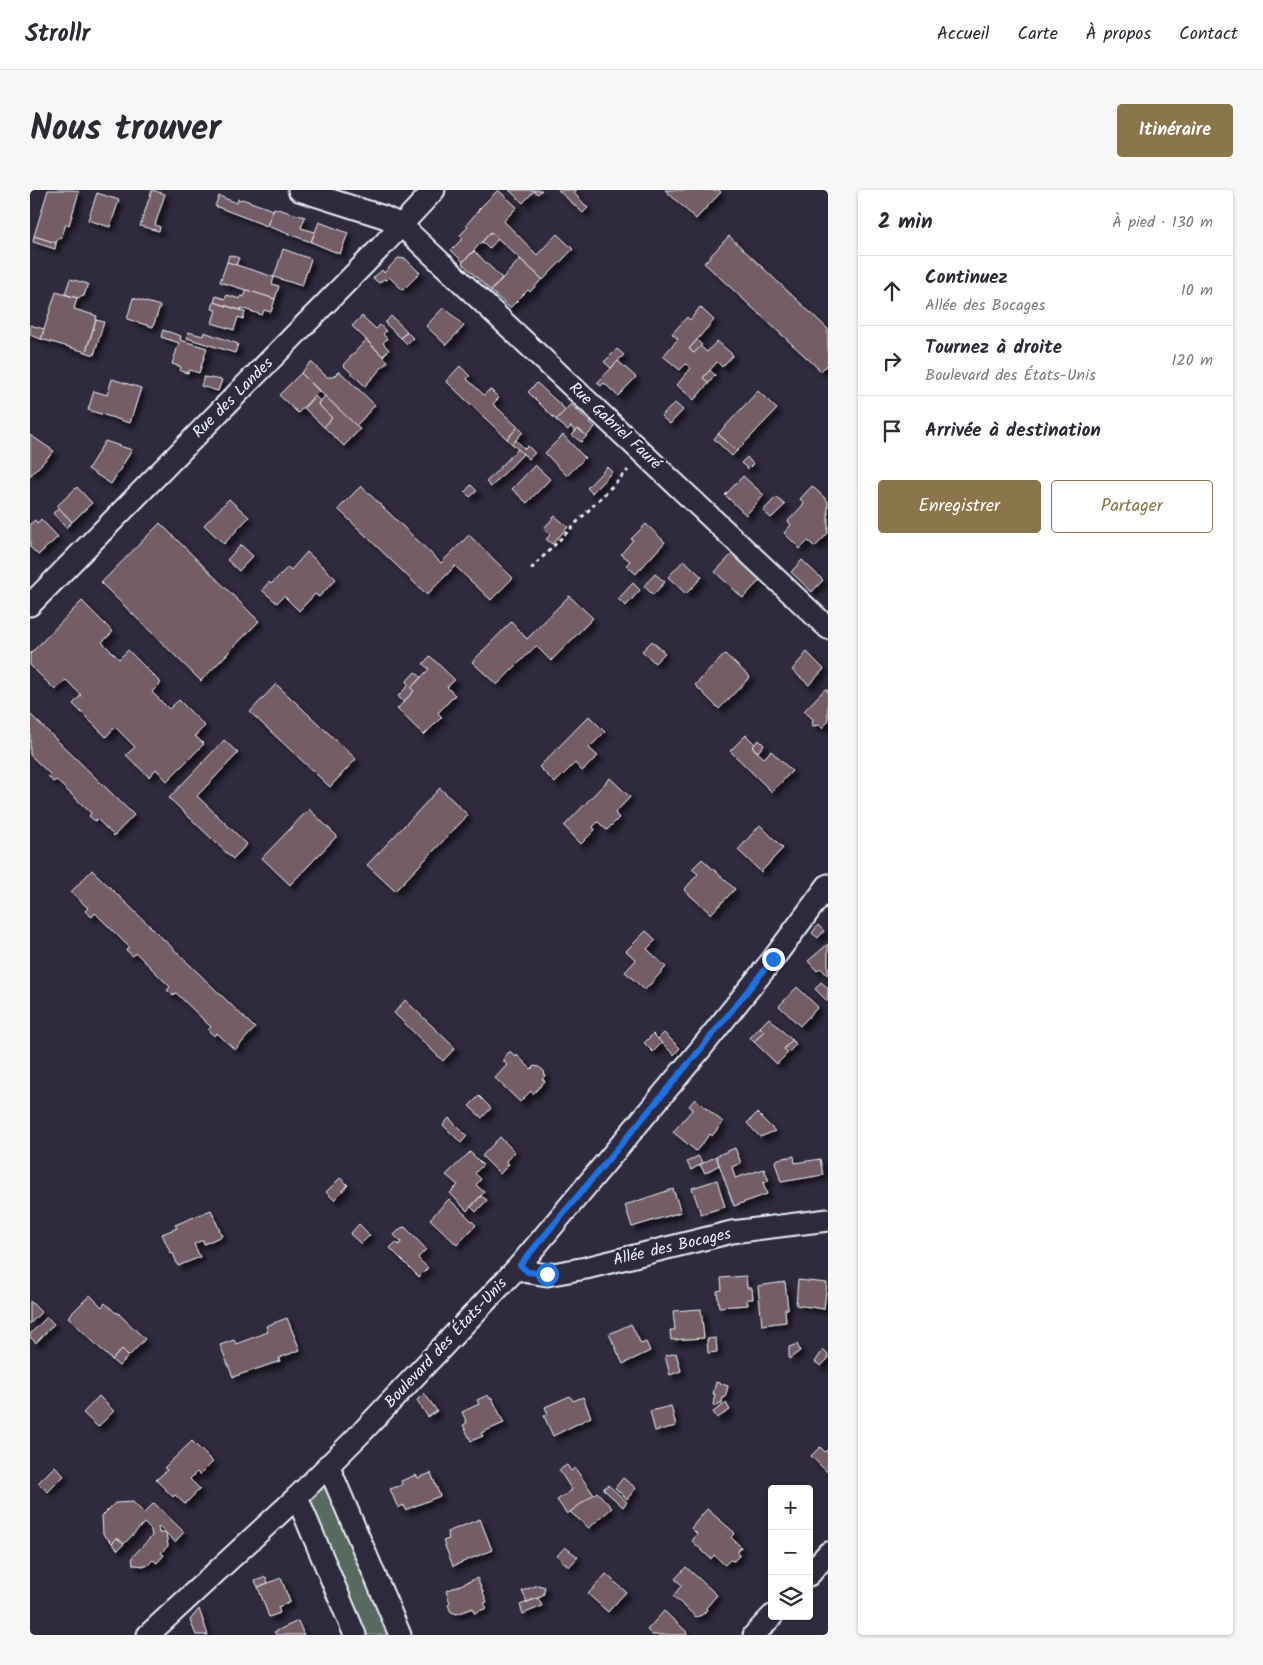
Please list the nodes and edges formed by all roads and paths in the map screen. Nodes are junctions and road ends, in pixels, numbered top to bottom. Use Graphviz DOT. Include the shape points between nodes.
graph roads {
  1 [pos="299,190"];
  2 [pos="434,190"];
  3 [pos="401,225"];
  4 [pos="644,454"];
  5 [pos="531,569"];
  6 [pos="30,605"];
  7 [pos="828,628"];
  8 [pos="828,884"];
  9 [pos="828,1220"];
  10 [pos="520,1265"];
  11 [pos="328,1465"];
  12 [pos="297,1497"];
  13 [pos="828,1553"];
  14 [pos="813,1570"];
  15 [pos="768,1620"];
  16 [pos="148,1635"];
  17 [pos="355,1635"];
  18 [pos="400,1635"];
  19 [pos="754,1635"];
  1 -- 3 [label="street, Rue Gabriel Fauré"];
  2 -- 3 [label="street, Rue des Landes"];
  3 -- 4 [label="street, Rue Gabriel Fauré"];
  3 -- 6 [label="street, Rue des Landes"];
  4 -- 5 [label="path"];
  4 -- 7 [label="street, Rue Gabriel Fauré"];
  8 -- 10 [label="street, Boulevard des États-Unis" via="699,1051"];
  9 -- 10 [label="street, Allée des Bocages" via="732,1232 569,1271 538,1274 528,1272"];
  10 -- 11 [label="street, Boulevard des États-Unis"];
  11 -- 12 [label="street, Boulevard des États-Unis"];
  11 -- 18 [label="street"];
  12 -- 16 [label="street, Boulevard des États-Unis"];
  12 -- 17 [label="street"];
  13 -- 14 [label="street"];
  15 -- 19 [label="street"];
}
